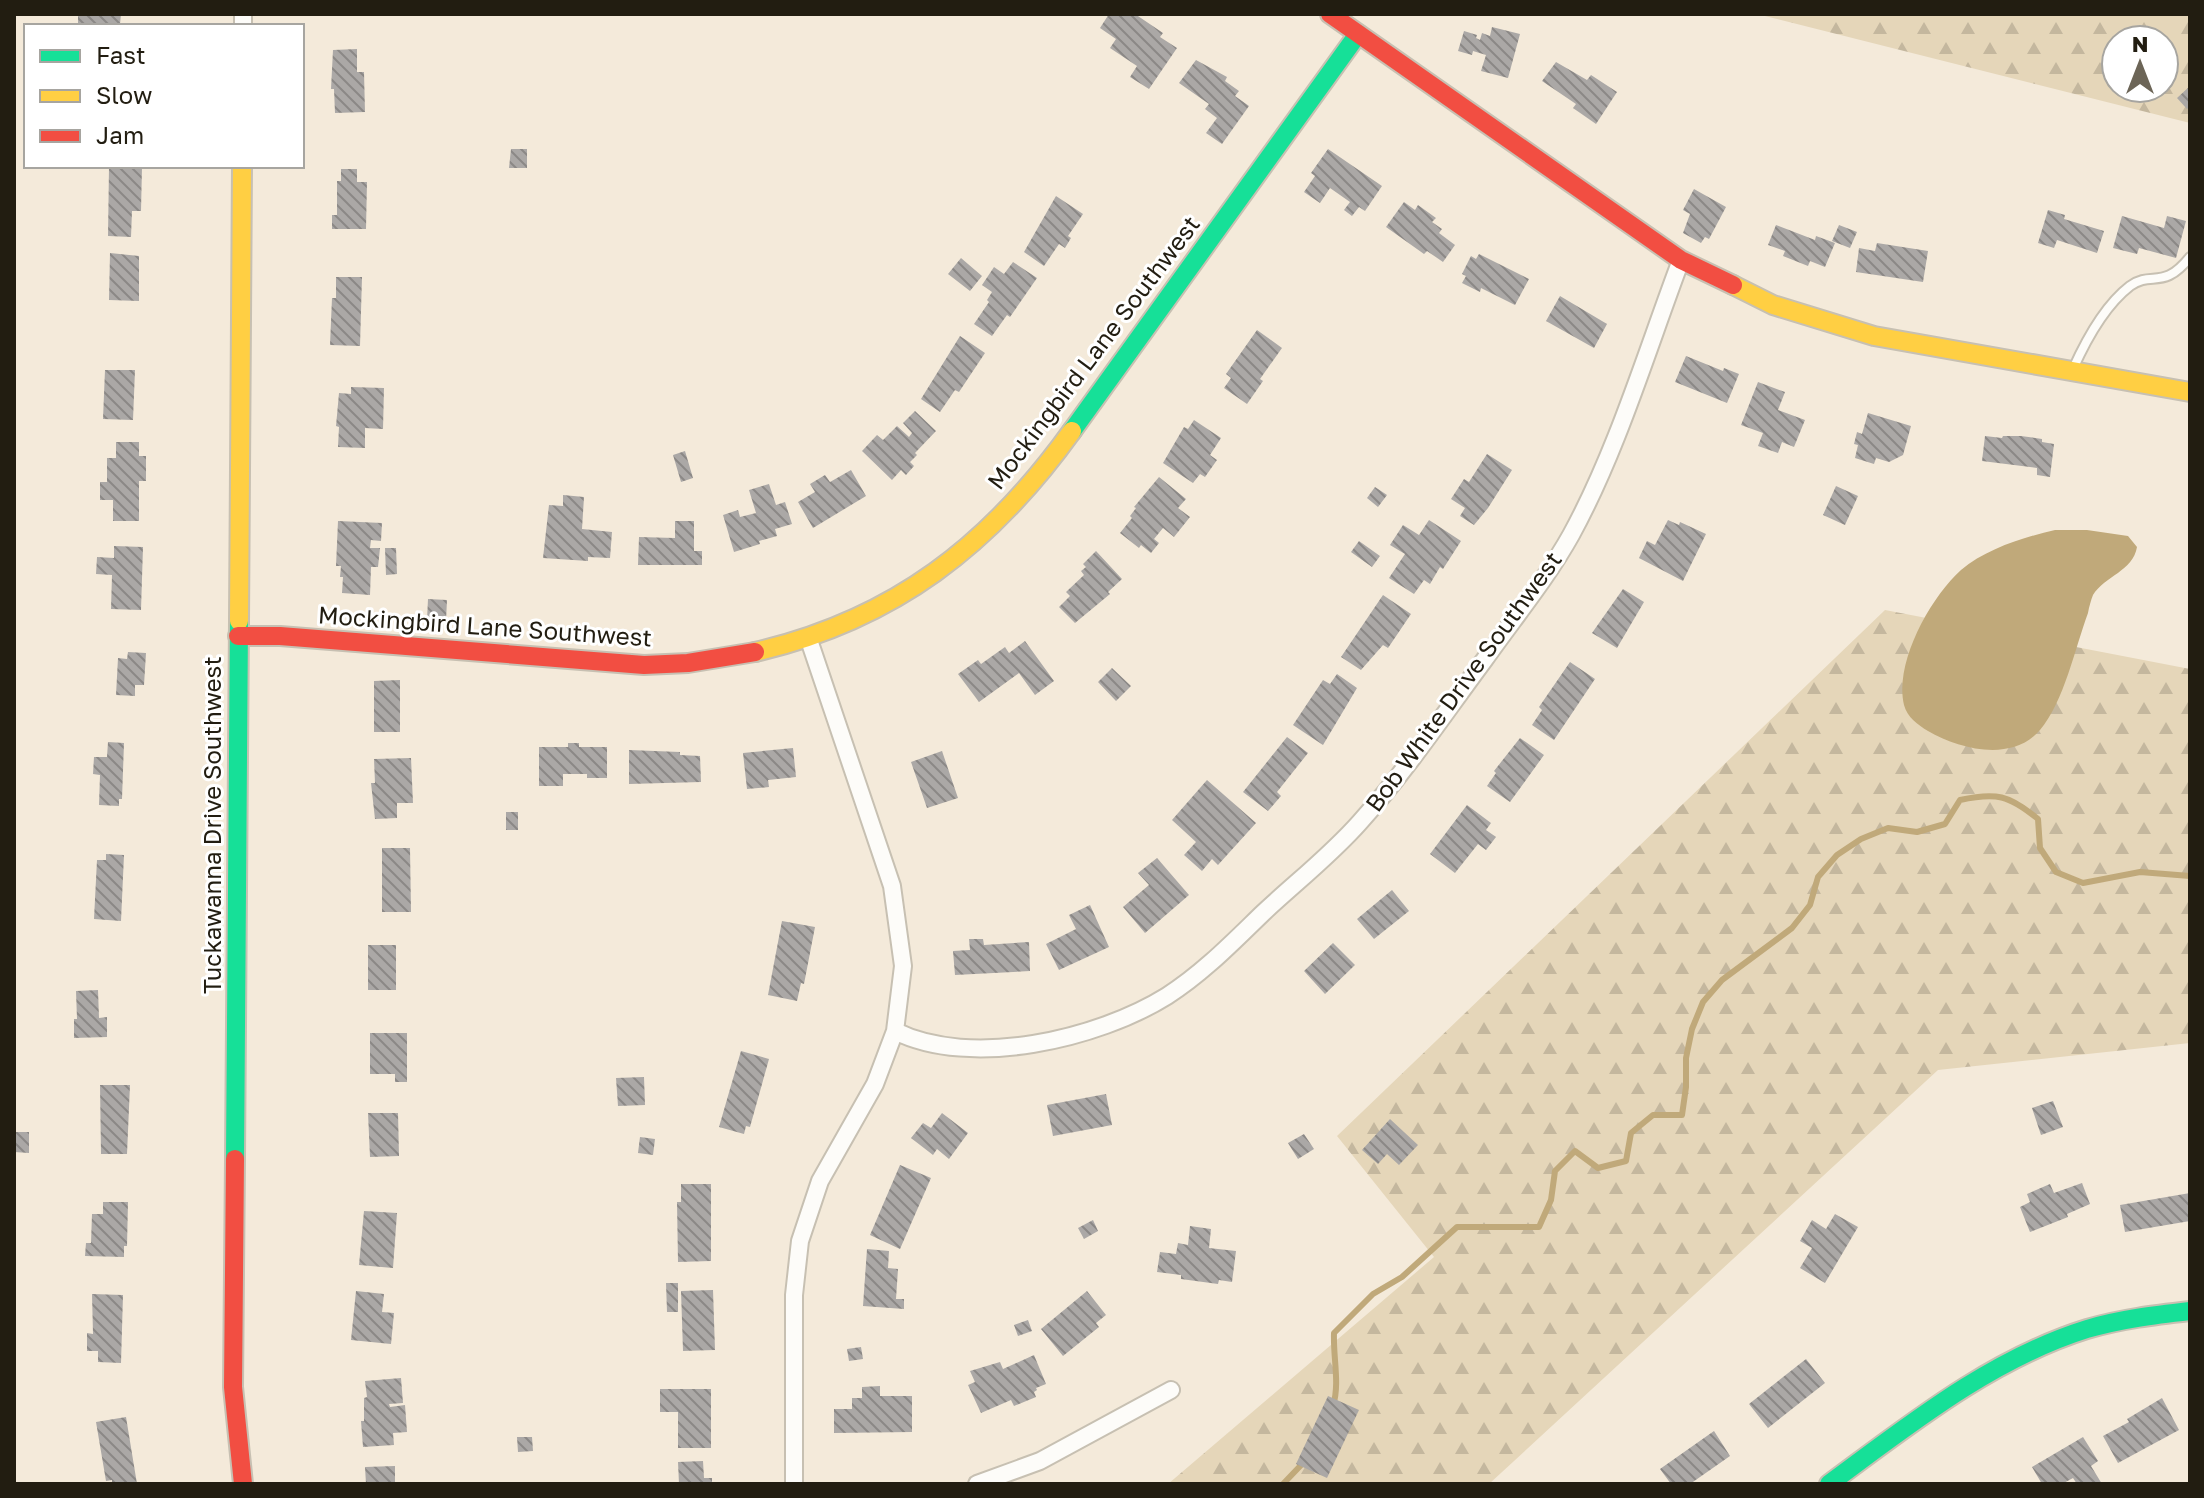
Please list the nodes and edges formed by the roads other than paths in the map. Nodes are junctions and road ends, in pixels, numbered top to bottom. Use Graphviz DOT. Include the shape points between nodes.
graph roads {
  1 [pos="1330,14"];
  2 [pos="1358,34"];
  3 [pos="242,168"];
  4 [pos="2190,257"];
  5 [pos="1681,260"];
  6 [pos="2072,371"];
  7 [pos="2190,392"];
  8 [pos="238,636"];
  9 [pos="808,637"];
  10 [pos="895,1031"];
  11 [pos="2190,1311"];
  12 [pos="1171,1390"];
  13 [pos="243,1484"];
  14 [pos="794,1484"];
  15 [pos="977,1484"];
  16 [pos="1829,1484"];
  1 -- 2 [label="street"];
  2 -- 5 [label="street"];
  2 -- 9 [label="street, Mockingbird Lane Southwest" via="1018,500 925,580"];
  3 -- 8 [label="street, Tuckawanna Drive Southwest"];
  4 -- 6 [label="lane" via="2170,277 2130,286 2097,324"];
  5 -- 6 [label="street" via="1773,305 1874,336"];
  5 -- 10 [label="street, Bob White Drive Southwest" via="1601,472 1571,535 1358,825 1205,969 1127,1018 1073,1037 1011,1047 941,1046"];
  6 -- 7 [label="street"];
  8 -- 9 [label="street, Mockingbird Lane Southwest" via="645,665 732,657"];
  8 -- 13 [label="street, Tuckawanna Drive Southwest" via="233,1387"];
  9 -- 10 [label="street" via="892,886 903,966"];
  10 -- 14 [label="street" via="875,1084 820,1181 800,1241 794,1295"];
  11 -- 16 [label="street" via="2112,1322 2024,1353 1956,1393"];
  12 -- 15 [label="street" via="1040,1461"];
}
